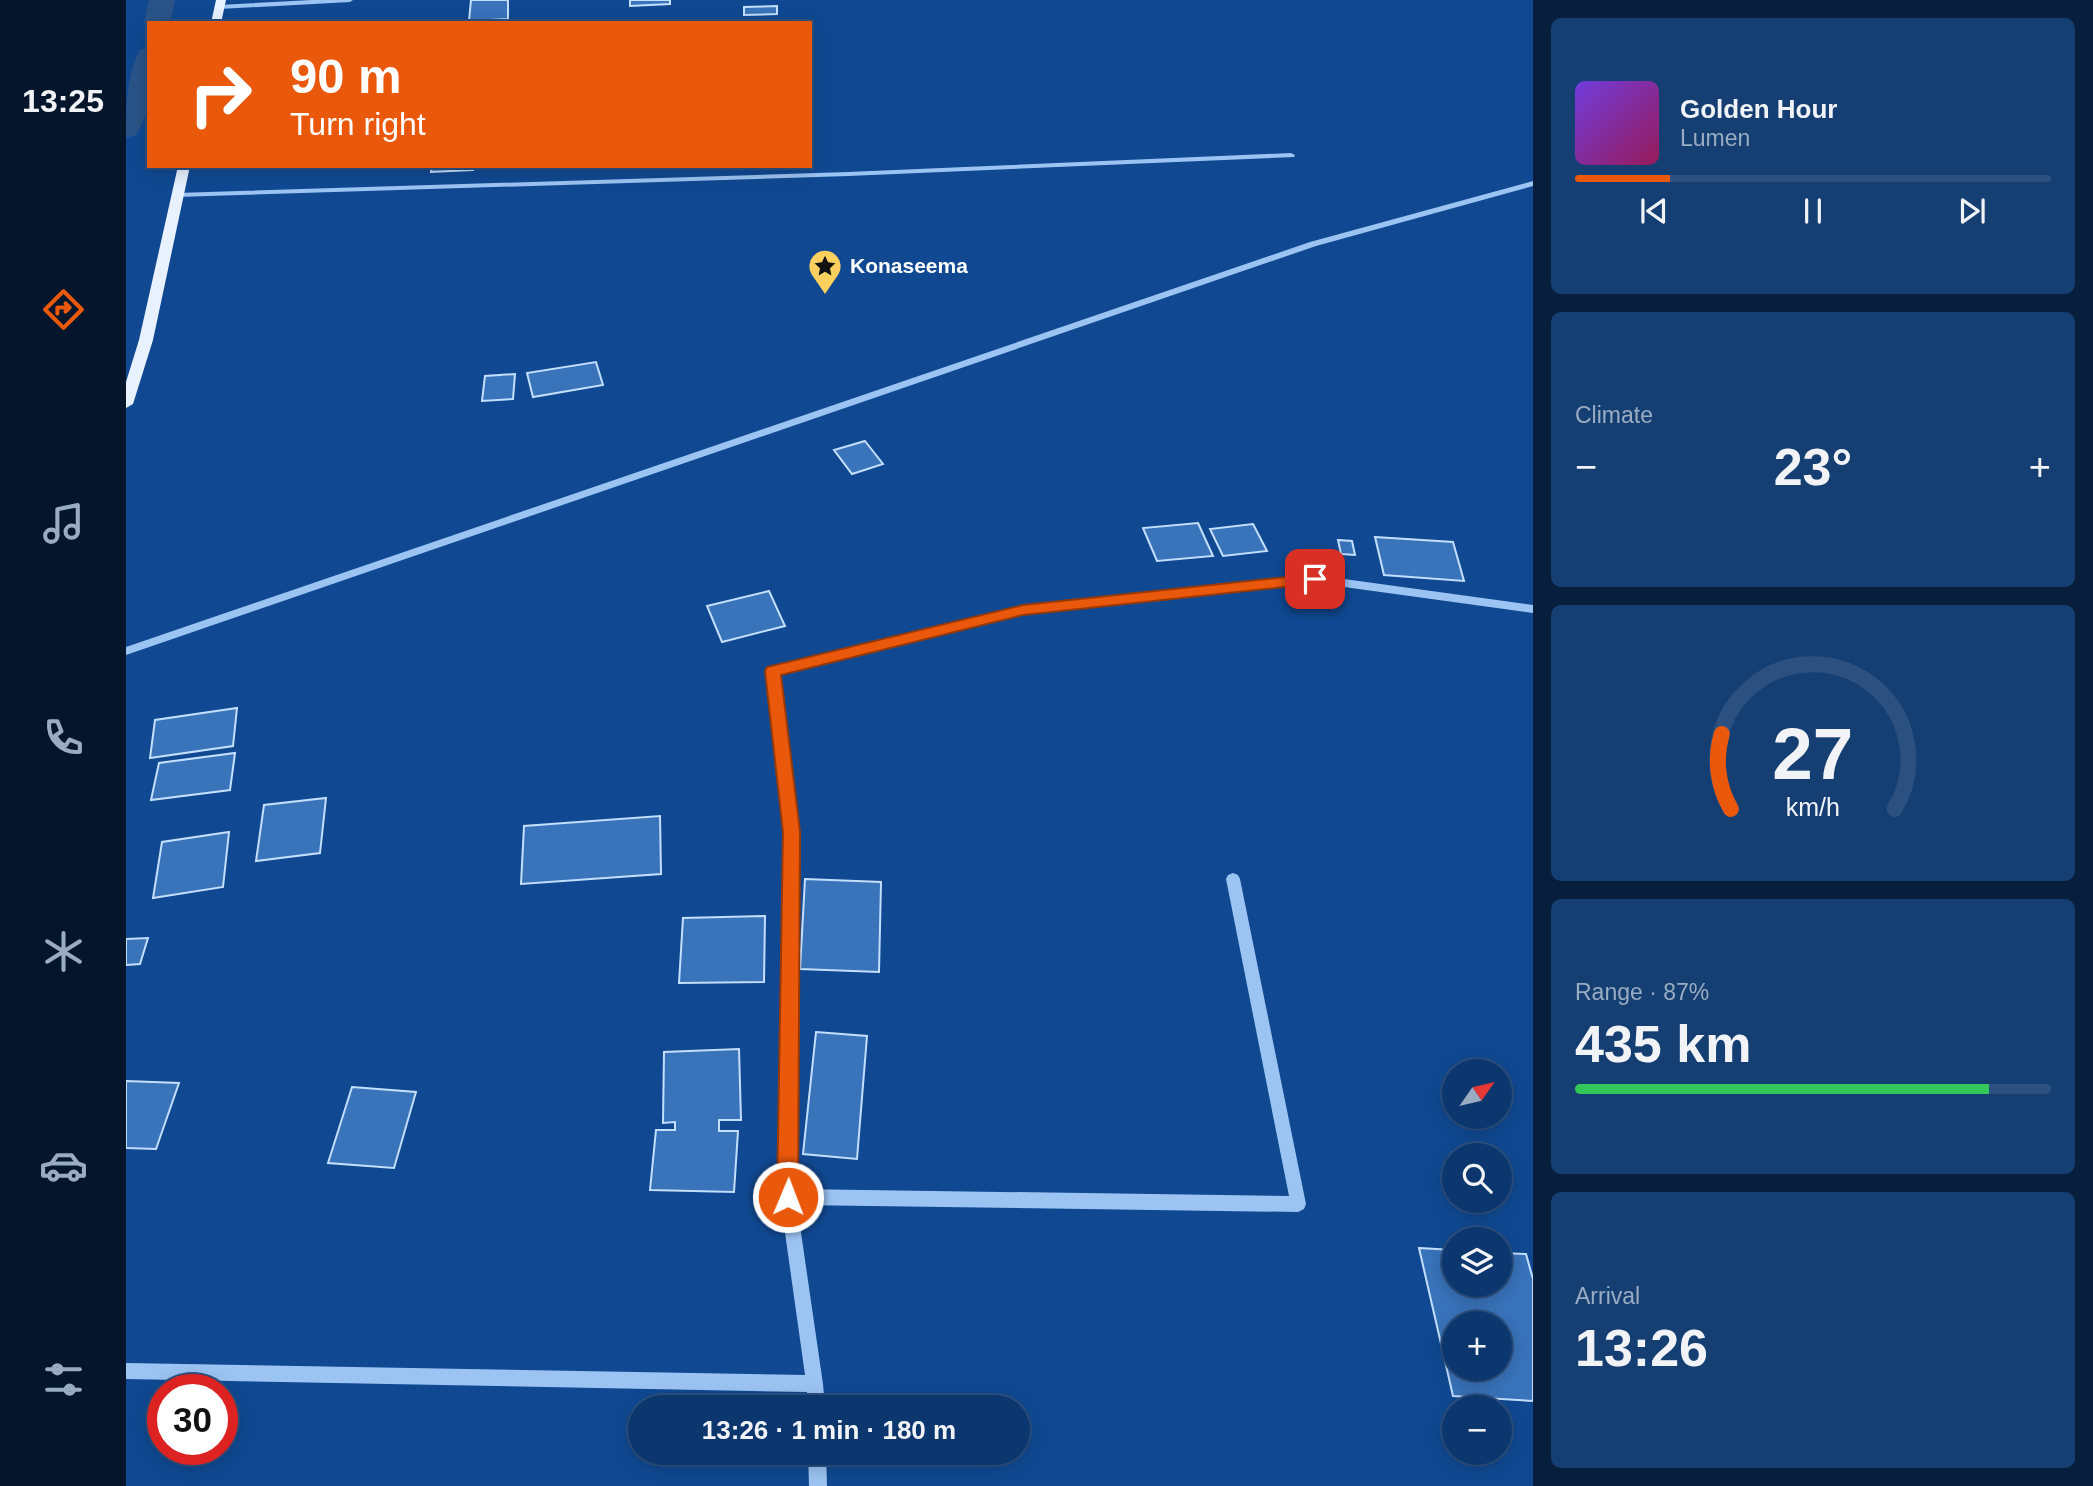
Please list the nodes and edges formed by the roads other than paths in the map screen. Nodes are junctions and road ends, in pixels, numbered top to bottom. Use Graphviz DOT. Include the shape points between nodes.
graph roads {
  1 [pos="350,0"];
  2 [pos="220,4"];
  3 [pos="1291,155"];
  4 [pos="184,168"];
  5 [pos="1533,183"];
  6 [pos="177,195"];
  7 [pos="126,404"];
  8 [pos="1533,609"];
  9 [pos="126,651"];
  10 [pos="1233,879"];
  11 [pos="788,1197"];
  12 [pos="126,1371"];
  13 [pos="815,1384"];
  14 [pos="815,1395"];
  15 [pos="817,1465"];
  16 [pos="818,1486"];
  1 -- 2 [label="street"];
  3 -- 6 [label="street"];
  4 -- 6 [label="main road"];
  5 -- 9 [label="street" via="1313,244"];
  6 -- 7 [label="main road" via="146,340"];
  8 -- 11 [label="street" via="1315,579 1023,610 772,671 792,832"];
  10 -- 11 [label="street" via="1298,1204"];
  11 -- 13 [label="street"];
  12 -- 13 [label="street"];
  13 -- 14 [label="street"];
  15 -- 16 [label="street"];
}
